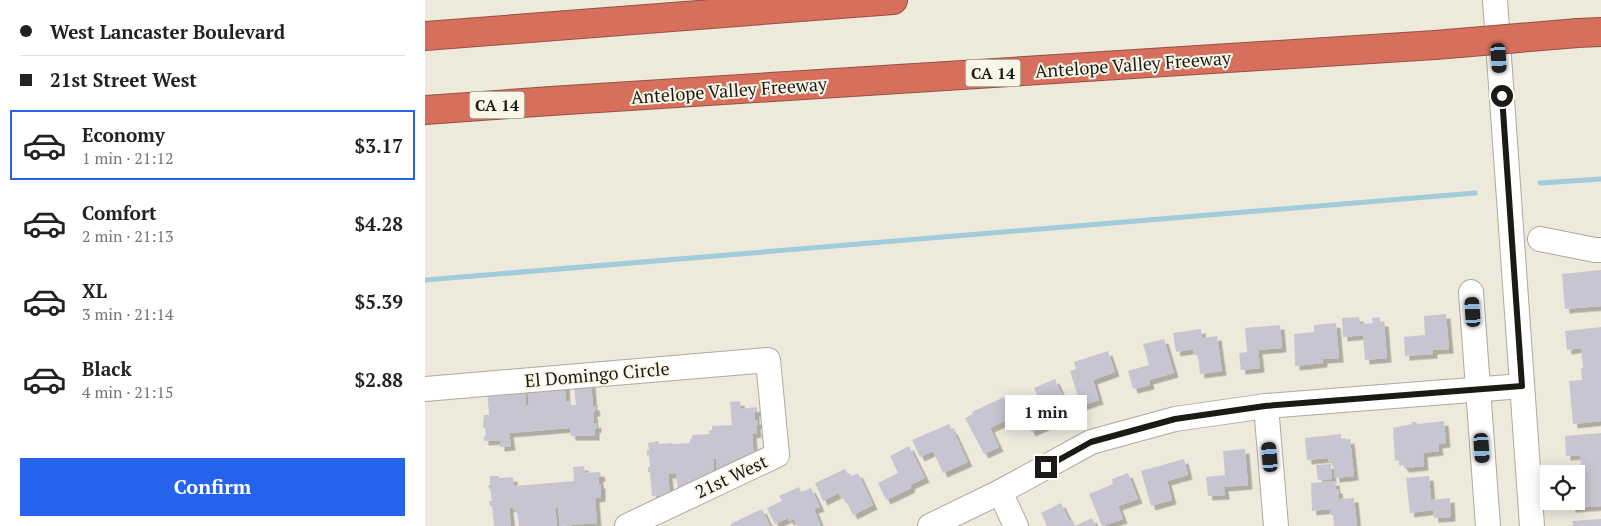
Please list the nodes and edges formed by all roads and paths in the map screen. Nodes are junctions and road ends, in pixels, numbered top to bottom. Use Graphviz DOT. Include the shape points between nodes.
graph roads {
  1 [pos="893,0"];
  2 [pos="1495,0"];
  3 [pos="425,30"];
  4 [pos="1589,32"];
  5 [pos="438,34"];
  6 [pos="431,112"];
  7 [pos="1540,239"];
  8 [pos="1601,250"];
  9 [pos="1471,292"];
  10 [pos="768,360"];
  11 [pos="1522,386"];
  12 [pos="425,389"];
  13 [pos="1478,390"];
  14 [pos="1265,406"];
  15 [pos="1000,492"];
  16 [pos="627,526"];
  17 [pos="930,526"];
  18 [pos="1016,526"];
  19 [pos="1276,526"];
  20 [pos="1488,526"];
  21 [pos="1532,526"];
  1 -- 5 [label="highway"];
  2 -- 11 [label="street"];
  3 -- 5 [label="highway"];
  4 -- 6 [label="highway, Antelope Valley Freeway / CA 14, bridge"];
  7 -- 8 [label="street"];
  9 -- 13 [label="street"];
  10 -- 12 [label="street, El Domingo Circle"];
  10 -- 16 [label="street, 21st West" via="777,455"];
  11 -- 13 [label="street"];
  11 -- 21 [label="street"];
  13 -- 14 [label="street"];
  13 -- 20 [label="street"];
  14 -- 15 [label="street" via="1175,419 1091,442"];
  14 -- 19 [label="street"];
  15 -- 17 [label="street"];
  15 -- 18 [label="street"];
}
